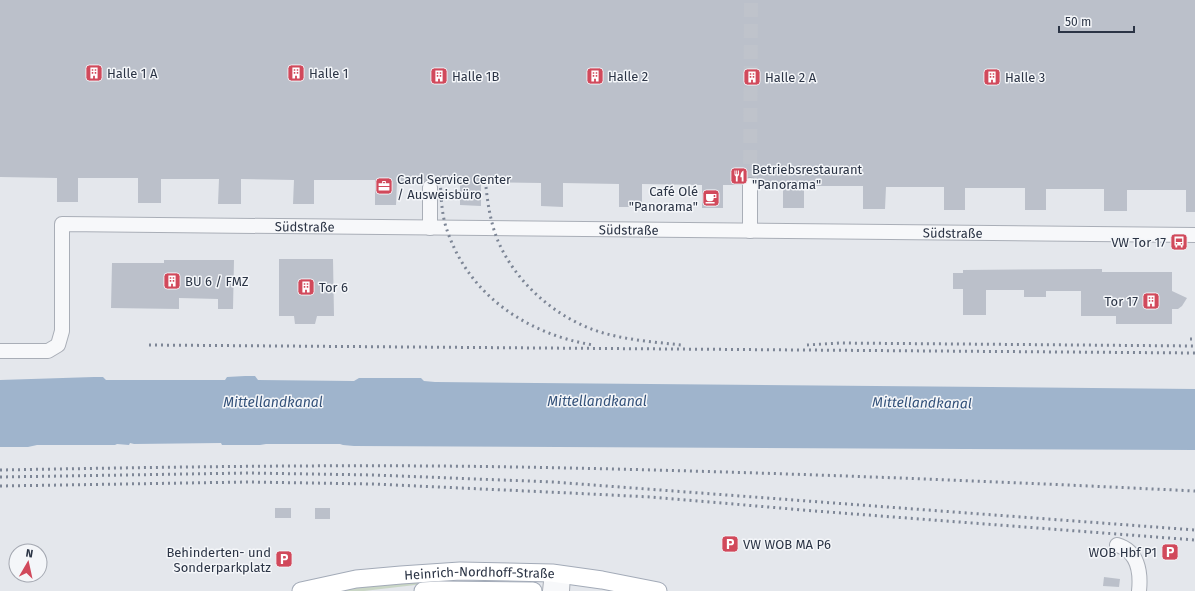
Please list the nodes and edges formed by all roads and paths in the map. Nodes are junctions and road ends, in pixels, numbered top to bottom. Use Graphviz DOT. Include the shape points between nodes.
graph roads {
  1 [pos="750,185"];
  2 [pos="430,188"];
  3 [pos="430,228"];
  4 [pos="750,231"];
  5 [pos="1195,235"];
  6 [pos="0,351"];
  7 [pos="1117,545"];
  8 [pos="559,580"];
  9 [pos="509,590"];
  10 [pos="300,591"];
  11 [pos="423,591"];
  12 [pos="534,591"];
  13 [pos="550,591"];
  14 [pos="658,591"];
  15 [pos="1139,591"];
  1 -- 4 [label="street"];
  2 -- 3 [label="street"];
  3 -- 4 [label="street, Südstraße"];
  3 -- 6 [label="street, Südstraße" via="62,224 62,331 58,345 48,351"];
  4 -- 5 [label="street, Südstraße"];
  7 -- 15 [label="street" via="1125,547 1134,556 1139,570"];
  8 -- 10 [label="main road, Heinrich-Nordhoff-Straße" via="460,571 356,579"];
  8 -- 13 [label="street"];
  8 -- 14 [label="main road, Heinrich-Nordhoff-Straße" via="602,580"];
  9 -- 11 [label="main road, Heinrich-Nordhoff-Straße"];
  9 -- 12 [label="main road, Heinrich-Nordhoff-Straße"];
}
